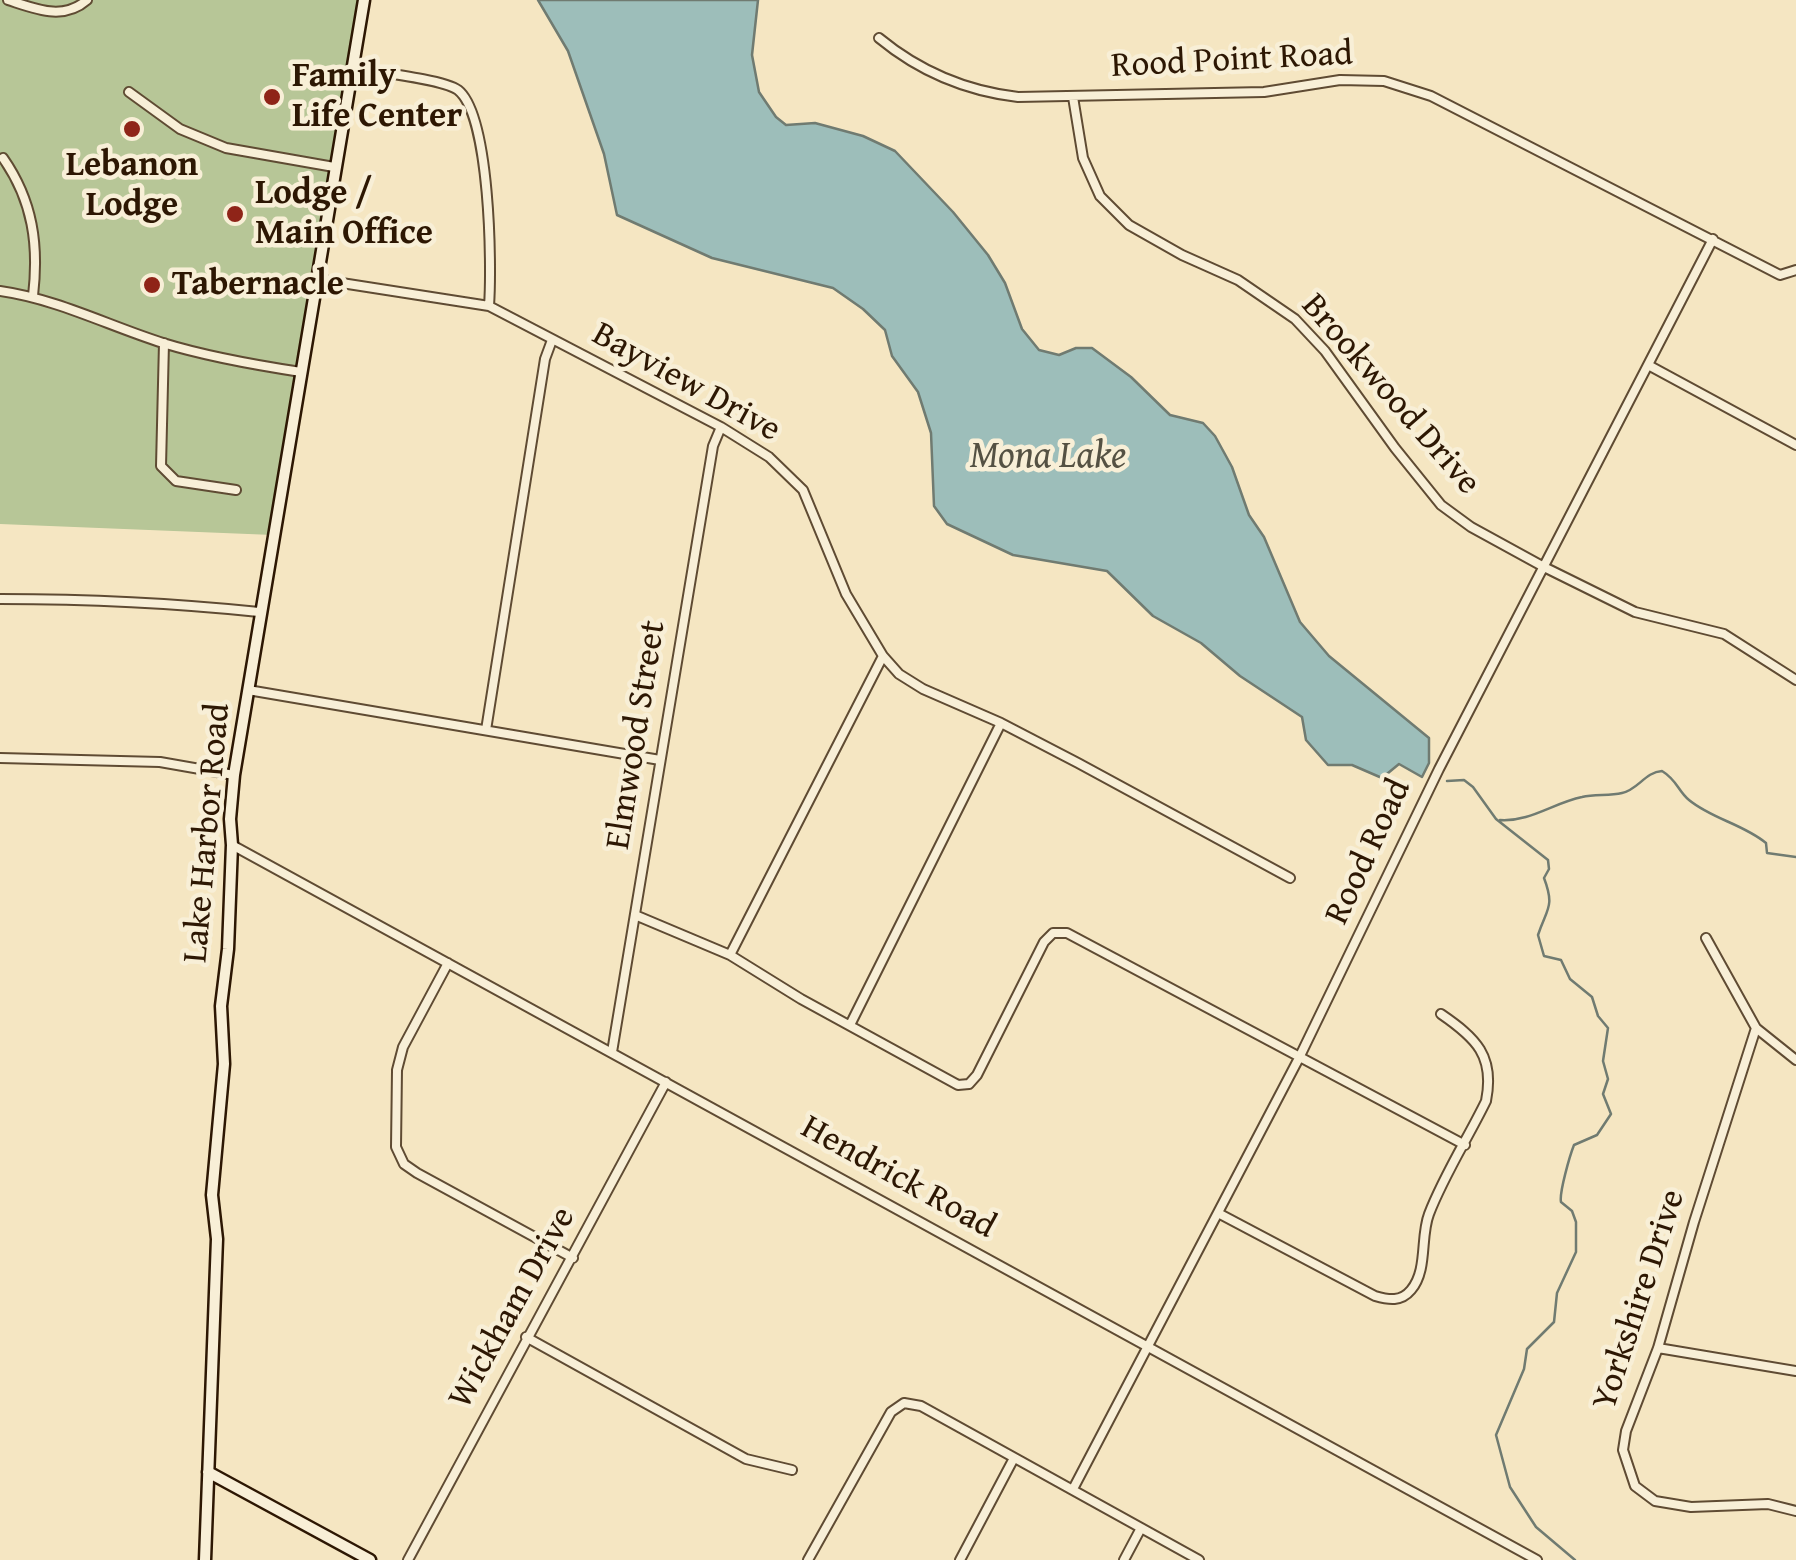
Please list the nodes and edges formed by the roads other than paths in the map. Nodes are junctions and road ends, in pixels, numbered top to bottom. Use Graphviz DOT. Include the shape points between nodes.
graph roads {
  1 [pos="8,0"];
  2 [pos="87,0"];
  3 [pos="364,0"];
  4 [pos="879,38"];
  5 [pos="353,68"];
  6 [pos="129,92"];
  7 [pos="1073,97"];
  8 [pos="3,158"];
  9 [pos="334,167"];
  10 [pos="1713,239"];
  11 [pos="1796,270"];
  12 [pos="316,279"];
  13 [pos="0,291"];
  14 [pos="33,296"];
  15 [pos="489,306"];
  16 [pos="552,340"];
  17 [pos="164,343"];
  18 [pos="1650,366"];
  19 [pos="301,372"];
  20 [pos="721,427"];
  21 [pos="1796,445"];
  22 [pos="236,490"];
  23 [pos="1544,567"];
  24 [pos="0,599"];
  25 [pos="259,612"];
  26 [pos="883,656"];
  27 [pos="1796,680"];
  28 [pos="248,690"];
  29 [pos="1001,723"];
  30 [pos="486,730"];
  31 [pos="0,758"];
  32 [pos="660,760"];
  33 [pos="234,775"];
  34 [pos="232,845"];
  35 [pos="1290,878"];
  36 [pos="634,916"];
  37 [pos="1706,938"];
  38 [pos="730,955"];
  39 [pos="448,963"];
  40 [pos="1441,1014"];
  41 [pos="850,1026"];
  42 [pos="1756,1028"];
  43 [pos="612,1052"];
  44 [pos="1299,1058"];
  45 [pos="1796,1060"];
  46 [pos="666,1082"];
  47 [pos="1465,1145"];
  48 [pos="1218,1213"];
  49 [pos="573,1258"];
  50 [pos="526,1336"];
  51 [pos="1148,1346"];
  52 [pos="1658,1348"];
  53 [pos="1796,1371"];
  54 [pos="1014,1458"];
  55 [pos="792,1470"];
  56 [pos="208,1472"];
  57 [pos="1073,1489"];
  58 [pos="1796,1511"];
  59 [pos="1141,1528"];
  60 [pos="205,1560"];
  61 [pos="370,1560"];
  62 [pos="408,1560"];
  63 [pos="808,1560"];
  64 [pos="960,1560"];
  65 [pos="1124,1560"];
  66 [pos="1198,1560"];
  67 [pos="1536,1560"];
  1 -- 2 [label="street" via="57,14"];
  3 -- 5 [label="street, Lake Harbor Road"];
  4 -- 7 [label="street, Rood Point Road" via="901,56 988,94"];
  5 -- 9 [label="street, Lake Harbor Road"];
  5 -- 15 [label="street" via="450,86 465,97 482,144"];
  6 -- 9 [label="street" via="180,128 226,148"];
  7 -- 10 [label="street, Rood Point Road" via="1384,81 1431,96"];
  7 -- 23 [label="street, Brookwood Drive" via="1084,158 1100,196 1129,226 1238,280 1295,319 1441,505"];
  8 -- 14 [label="street" via="30,210"];
  9 -- 12 [label="street, Lake Harbor Road"];
  10 -- 11 [label="street, Rood Point Road" via="1780,275"];
  10 -- 18 [label="street, Rood Road"];
  12 -- 15 [label="street, Bayview Drive"];
  12 -- 19 [label="street, Lake Harbor Road"];
  13 -- 14 [label="street"];
  14 -- 17 [label="street"];
  15 -- 16 [label="street, Bayview Drive"];
  16 -- 20 [label="street, Bayview Drive"];
  16 -- 30 [label="street"];
  17 -- 19 [label="street"];
  17 -- 22 [label="street" via="160,466 176,481"];
  18 -- 21 [label="street"];
  18 -- 23 [label="street, Rood Road"];
  19 -- 25 [label="street, Lake Harbor Road"];
  20 -- 26 [label="street, Bayview Drive" via="769,457 802,490 846,594"];
  20 -- 32 [label="street, Elmwood Street"];
  23 -- 27 [label="street, Brookwood Drive" via="1634,612 1724,634"];
  23 -- 44 [label="street, Rood Road"];
  24 -- 25 [label="street" via="99,598"];
  25 -- 28 [label="street, Lake Harbor Road"];
  26 -- 29 [label="street, Bayview Drive" via="923,689"];
  26 -- 38 [label="street"];
  28 -- 30 [label="street"];
  28 -- 33 [label="street, Lake Harbor Road"];
  29 -- 35 [label="street, Bayview Drive"];
  29 -- 41 [label="street"];
  30 -- 32 [label="street"];
  31 -- 33 [label="street" via="160,762"];
  32 -- 36 [label="street, Elmwood Street"];
  33 -- 34 [label="street, Lake Harbor Road"];
  34 -- 39 [label="street, Hendrick Road"];
  34 -- 56 [label="street, Lake Harbor Road" via="221,1006 224,1064 212,1175 217,1239"];
  36 -- 38 [label="street"];
  36 -- 43 [label="street, Elmwood Street"];
  37 -- 42 [label="street"];
  38 -- 41 [label="street"];
  39 -- 43 [label="street, Hendrick Road"];
  39 -- 49 [label="street" via="397,1070 396,1147 416,1174"];
  40 -- 47 [label="street" via="1469,1033 1485,1056 1490,1081"];
  41 -- 44 [label="street" via="958,1085 968,1084 1044,942 1066,933"];
  42 -- 45 [label="street"];
  42 -- 52 [label="street, Yorkshire Drive"];
  43 -- 46 [label="street, Hendrick Road"];
  44 -- 47 [label="street"];
  44 -- 48 [label="street, Rood Road"];
  46 -- 49 [label="street, Wickham Drive"];
  46 -- 51 [label="street, Hendrick Road"];
  47 -- 48 [label="street" via="1429,1214 1419,1278 1402,1297 1375,1296"];
  48 -- 51 [label="street, Rood Road"];
  49 -- 50 [label="street, Wickham Drive"];
  50 -- 55 [label="street" via="746,1459"];
  50 -- 62 [label="street, Wickham Drive"];
  51 -- 57 [label="street, Rood Road"];
  51 -- 67 [label="street, Hendrick Road"];
  52 -- 53 [label="street"];
  52 -- 58 [label="street, Yorkshire Drive" via="1626,1431 1623,1450 1634,1486 1672,1505 1768,1504"];
  54 -- 57 [label="street"];
  54 -- 63 [label="street" via="904,1402 891,1412"];
  54 -- 64 [label="street"];
  56 -- 60 [label="street, Lake Harbor Road"];
  56 -- 61 [label="street"];
  57 -- 59 [label="street"];
  59 -- 65 [label="street"];
  59 -- 66 [label="street"];
}
